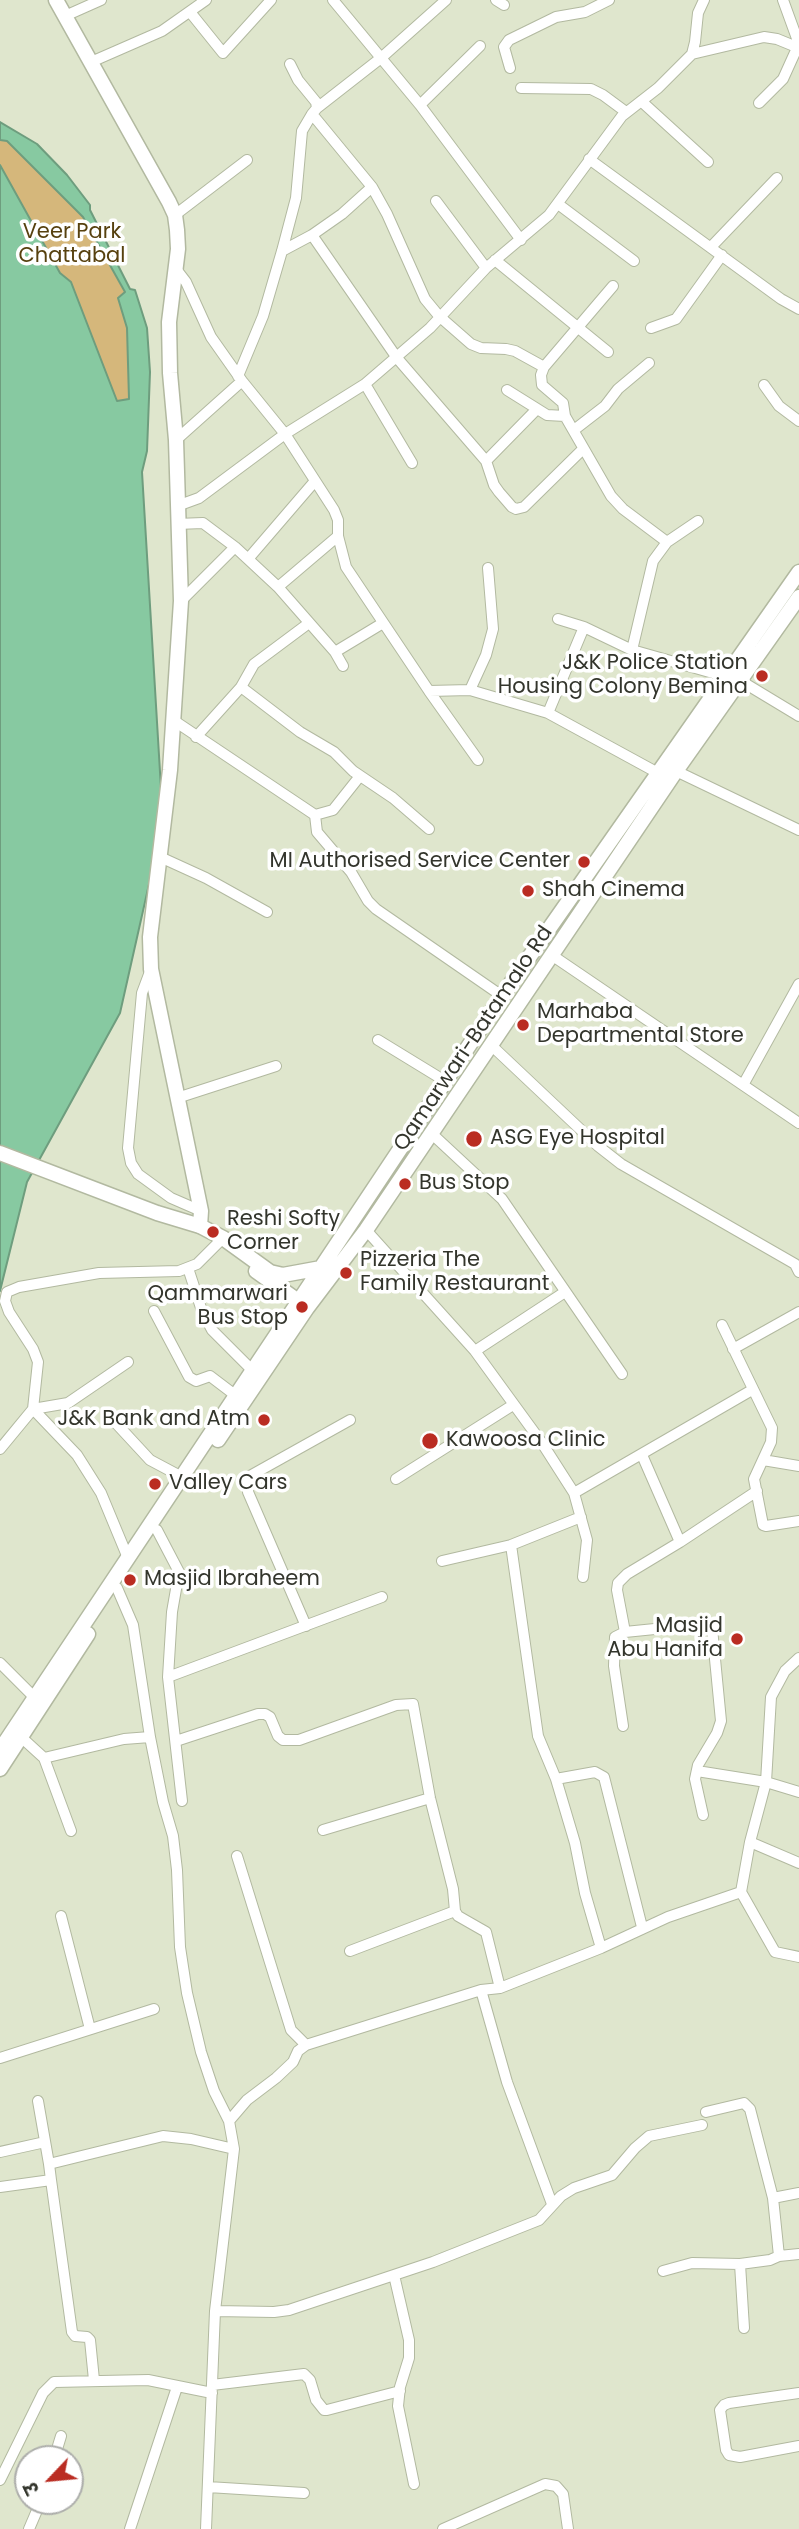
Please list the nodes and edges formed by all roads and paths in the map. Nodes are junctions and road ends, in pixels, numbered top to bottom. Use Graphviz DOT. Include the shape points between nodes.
graph roads {
  1 [pos="56,0"];
  2 [pos="101,0"];
  3 [pos="206,0"];
  4 [pos="271,0"];
  5 [pos="332,0"];
  6 [pos="446,0"];
  7 [pos="609,0"];
  8 [pos="704,0"];
  9 [pos="783,0"];
  10 [pos="190,12"];
  11 [pos="65,16"];
  12 [pos="480,46"];
  13 [pos="798,47"];
  14 [pos="691,54"];
  15 [pos="381,58"];
  16 [pos="92,62"];
  17 [pos="290,64"];
  18 [pos="510,68"];
  19 [pos="521,88"];
  20 [pos="641,101"];
  21 [pos="759,103"];
  22 [pos="420,106"];
  23 [pos="315,111"];
  24 [pos="626,112"];
  25 [pos="589,159"];
  26 [pos="247,160"];
  27 [pos="708,162"];
  28 [pos="777,178"];
  29 [pos="372,187"];
  30 [pos="436,201"];
  31 [pos="558,204"];
  32 [pos="175,215"];
  33 [pos="312,235"];
  34 [pos="521,240"];
  35 [pos="711,247"];
  36 [pos="282,251"];
  37 [pos="722,255"];
  38 [pos="495,260"];
  39 [pos="634,261"];
  40 [pos="486,268"];
  41 [pos="176,269"];
  42 [pos="613,286"];
  43 [pos="799,309"];
  44 [pos="439,316"];
  45 [pos="579,328"];
  46 [pos="651,328"];
  47 [pos="608,352"];
  48 [pos="397,358"];
  49 [pos="649,363"];
  50 [pos="544,367"];
  51 [pos="240,379"];
  52 [pos="365,384"];
  53 [pos="764,385"];
  54 [pos="507,390"];
  55 [pos="537,409"];
  56 [pos="565,416"];
  57 [pos="799,421"];
  58 [pos="574,430"];
  59 [pos="285,434"];
  60 [pos="176,440"];
  61 [pos="583,449"];
  62 [pos="486,461"];
  63 [pos="412,463"];
  64 [pos="316,481"];
  65 [pos="177,506"];
  66 [pos="698,521"];
  67 [pos="177,524"];
  68 [pos="338,536"];
  69 [pos="667,542"];
  70 [pos="235,547"];
  71 [pos="248,559"];
  72 [pos="488,568"];
  73 [pos="799,572"];
  74 [pos="278,587"];
  75 [pos="799,597"];
  76 [pos="181,601"];
  77 [pos="558,619"];
  78 [pos="309,623"];
  79 [pos="383,623"];
  80 [pos="584,626"];
  81 [pos="632,650"];
  82 [pos="335,652"];
  83 [pos="343,666"];
  84 [pos="734,679"];
  85 [pos="241,687"];
  86 [pos="470,690"];
  87 [pos="429,691"];
  88 [pos="548,713"];
  89 [pos="799,716"];
  90 [pos="173,720"];
  91 [pos="197,737"];
  92 [pos="478,761"];
  93 [pos="676,771"];
  94 [pos="658,773"];
  95 [pos="360,775"];
  96 [pos="315,815"];
  97 [pos="429,829"];
  98 [pos="799,830"];
  99 [pos="160,857"];
  100 [pos="267,912"];
  101 [pos="553,956"];
  102 [pos="151,969"];
  103 [pos="799,984"];
  104 [pos="502,996"];
  105 [pos="378,1040"];
  106 [pos="492,1045"];
  107 [pos="276,1066"];
  108 [pos="445,1081"];
  109 [pos="743,1085"];
  110 [pos="177,1098"];
  111 [pos="799,1123"];
  112 [pos="430,1133"];
  113 [pos="0,1153"];
  114 [pos="201,1211"];
  115 [pos="200,1226"];
  116 [pos="366,1230"];
  117 [pos="219,1239"];
  118 [pos="188,1268"];
  119 [pos="321,1268"];
  120 [pos="799,1272"];
  121 [pos="565,1292"];
  122 [pos="302,1305"];
  123 [pos="154,1311"];
  124 [pos="799,1312"];
  125 [pos="722,1325"];
  126 [pos="733,1349"];
  127 [pos="475,1351"];
  128 [pos="128,1362"];
  129 [pos="252,1370"];
  130 [pos="622,1374"];
  131 [pos="752,1390"];
  132 [pos="235,1395"];
  133 [pos="513,1405"];
  134 [pos="33,1409"];
  135 [pos="113,1420"];
  136 [pos="350,1420"];
  137 [pos="0,1449"];
  138 [pos="642,1455"];
  139 [pos="763,1460"];
  140 [pos="799,1466"];
  141 [pos="182,1477"];
  142 [pos="396,1479"];
  143 [pos="757,1491"];
  144 [pos="574,1493"];
  145 [pos="581,1517"];
  146 [pos="799,1521"];
  147 [pos="157,1530"];
  148 [pos="680,1542"];
  149 [pos="511,1545"];
  150 [pos="128,1558"];
  151 [pos="442,1561"];
  152 [pos="583,1577"];
  153 [pos="117,1588"];
  154 [pos="382,1597"];
  155 [pos="306,1626"];
  156 [pos="625,1632"];
  157 [pos="799,1658"];
  158 [pos="0,1663"];
  159 [pos="168,1677"];
  160 [pos="35,1698"];
  161 [pos="623,1726"];
  162 [pos="22,1737"];
  163 [pos="150,1737"];
  164 [pos="176,1741"];
  165 [pos="0,1750"];
  166 [pos="44,1758"];
  167 [pos="0,1769"];
  168 [pos="697,1771"];
  169 [pos="556,1779"];
  170 [pos="766,1782"];
  171 [pos="799,1792"];
  172 [pos="430,1798"];
  173 [pos="182,1801"];
  174 [pos="704,1815"];
  175 [pos="323,1830"];
  176 [pos="71,1831"];
  177 [pos="750,1842"];
  178 [pos="237,1856"];
  179 [pos="799,1863"];
  180 [pos="741,1892"];
  181 [pos="455,1911"];
  182 [pos="61,1916"];
  183 [pos="642,1927"];
  184 [pos="601,1948"];
  185 [pos="350,1951"];
  186 [pos="799,1957"];
  187 [pos="500,1988"];
  188 [pos="481,1990"];
  189 [pos="154,2009"];
  190 [pos="90,2029"];
  191 [pos="306,2045"];
  192 [pos="0,2058"];
  193 [pos="38,2101"];
  194 [pos="706,2112"];
  195 [pos="229,2121"];
  196 [pos="702,2125"];
  197 [pos="46,2141"];
  198 [pos="234,2149"];
  199 [pos="0,2152"];
  200 [pos="49,2164"];
  201 [pos="51,2180"];
  202 [pos="0,2187"];
  203 [pos="799,2193"];
  204 [pos="773,2198"];
  205 [pos="552,2204"];
  206 [pos="799,2254"];
  207 [pos="779,2256"];
  208 [pos="740,2263"];
  209 [pos="663,2271"];
  210 [pos="394,2275"];
  211 [pos="215,2311"];
  212 [pos="744,2328"];
  213 [pos="94,2380"];
  214 [pos="177,2388"];
  215 [pos="212,2389"];
  216 [pos="400,2391"];
  217 [pos="799,2393"];
  218 [pos="61,2436"];
  219 [pos="58,2445"];
  220 [pos="799,2446"];
  221 [pos="0,2480"];
  222 [pos="414,2484"];
  223 [pos="208,2487"];
  224 [pos="304,2493"];
  225 [pos="130,2529"];
  226 [pos="206,2529"];
  227 [pos="443,2529"];
  228 [pos="568,2529"];
  1 -- 11 [label="main road"];
  2 -- 11 [label="street"];
  3 -- 10 [label="street"];
  4 -- 10 [label="street" via="223,53"];
  5 -- 15 [label="street"];
  6 -- 15 [label="street"];
  7 -- 18 [label="street" via="585,12 556,17 509,40 504,50"];
  8 -- 14 [label="street"];
  9 -- 13 [label="street"];
  10 -- 16 [label="street" via="139,43"];
  11 -- 16 [label="main road"];
  12 -- 22 [label="street"];
  13 -- 14 [label="street" via="764,37"];
  13 -- 21 [label="street" via="783,79"];
  14 -- 20 [label="street"];
  15 -- 22 [label="street"];
  15 -- 23 [label="street"];
  16 -- 32 [label="main road"];
  17 -- 23 [label="street" via="315,99"];
  19 -- 24 [label="street" via="591,89"];
  20 -- 24 [label="street"];
  20 -- 27 [label="street"];
  22 -- 34 [label="street"];
  23 -- 29 [label="street"];
  23 -- 36 [label="street" via="301,138 296,198"];
  24 -- 25 [label="street"];
  25 -- 31 [label="street"];
  25 -- 35 [label="street"];
  26 -- 32 [label="street"];
  28 -- 35 [label="street"];
  29 -- 33 [label="street"];
  29 -- 44 [label="street" via="418,288"];
  30 -- 40 [label="street"];
  31 -- 34 [label="street"];
  31 -- 39 [label="street"];
  32 -- 41 [label="main road"];
  33 -- 36 [label="street"];
  33 -- 48 [label="street"];
  34 -- 38 [label="street"];
  35 -- 37 [label="street"];
  36 -- 51 [label="street"];
  37 -- 43 [label="street"];
  37 -- 46 [label="street" via="676,319"];
  38 -- 40 [label="street"];
  38 -- 45 [label="street"];
  40 -- 44 [label="street"];
  41 -- 51 [label="street" via="211,337"];
  41 -- 60 [label="main road" via="169,322"];
  42 -- 45 [label="street"];
  44 -- 48 [label="street"];
  44 -- 50 [label="street" via="471,344 515,351"];
  45 -- 47 [label="street"];
  45 -- 50 [label="street"];
  48 -- 52 [label="street"];
  48 -- 62 [label="street"];
  49 -- 58 [label="street"];
  50 -- 56 [label="street" via="542,385 561,400"];
  51 -- 59 [label="street"];
  51 -- 60 [label="street"];
  52 -- 59 [label="street"];
  52 -- 63 [label="street"];
  53 -- 57 [label="street" via="779,406"];
  54 -- 55 [label="street"];
  55 -- 56 [label="street" via="552,417"];
  55 -- 62 [label="street"];
  56 -- 58 [label="street"];
  58 -- 61 [label="street"];
  59 -- 64 [label="street"];
  59 -- 65 [label="street" via="199,498"];
  60 -- 65 [label="main road"];
  61 -- 62 [label="street" via="521,509 512,507 499,492"];
  61 -- 69 [label="street" via="611,496"];
  64 -- 68 [label="street" via="337,516"];
  64 -- 71 [label="street"];
  65 -- 67 [label="main road"];
  66 -- 69 [label="street"];
  67 -- 70 [label="street" via="203,523"];
  67 -- 76 [label="main road"];
  68 -- 74 [label="street"];
  68 -- 79 [label="street" via="346,567"];
  69 -- 81 [label="street" via="653,562"];
  70 -- 71 [label="street"];
  70 -- 76 [label="street"];
  71 -- 74 [label="street"];
  72 -- 86 [label="street" via="493,629"];
  73 -- 84 [label="main road, Qamarwari-Batamalo Rd"];
  74 -- 78 [label="street"];
  75 -- 84 [label="main road, Qamarwari-Batamalo Rd"];
  76 -- 90 [label="main road"];
  77 -- 80 [label="street"];
  78 -- 82 [label="street"];
  78 -- 85 [label="street" via="258,660"];
  79 -- 82 [label="street"];
  79 -- 87 [label="street"];
  80 -- 81 [label="street"];
  80 -- 88 [label="street"];
  81 -- 84 [label="street"];
  82 -- 83 [label="street"];
  84 -- 89 [label="street"];
  84 -- 93 [label="main road, Qamarwari-Batamalo Rd"];
  84 -- 94 [label="main road, Qamarwari-Batamalo Rd"];
  85 -- 91 [label="street"];
  85 -- 95 [label="street" via="300,732 334,751"];
  86 -- 87 [label="street"];
  86 -- 88 [label="street"];
  87 -- 92 [label="street"];
  88 -- 94 [label="street"];
  90 -- 91 [label="street"];
  90 -- 99 [label="main road"];
  91 -- 96 [label="street"];
  93 -- 98 [label="street"];
  93 -- 101 [label="main road, Qamarwari-Batamalo Rd"];
  94 -- 104 [label="main road, Qamarwari-Batamalo Rd"];
  95 -- 96 [label="street" via="333,810"];
  95 -- 97 [label="street"];
  96 -- 104 [label="street" via="317,832 376,909"];
  99 -- 100 [label="street"];
  99 -- 102 [label="main road" via="150,937"];
  101 -- 106 [label="main road, Qamarwari-Batamalo Rd"];
  101 -- 109 [label="street"];
  102 -- 110 [label="main road"];
  102 -- 114 [label="street" via="142,993 128,1148 131,1163 138,1174 171,1198"];
  103 -- 109 [label="street"];
  104 -- 108 [label="main road, Qamarwari-Batamalo Rd"];
  105 -- 108 [label="street"];
  106 -- 112 [label="main road, Qamarwari-Batamalo Rd"];
  106 -- 120 [label="street" via="621,1164 795,1264"];
  107 -- 110 [label="street"];
  108 -- 119 [label="main road, Qamarwari-Batamalo Rd"];
  109 -- 111 [label="street"];
  110 -- 114 [label="main road"];
  112 -- 116 [label="main road, Qamarwari-Batamalo Rd"];
  112 -- 121 [label="street" via="502,1199"];
  113 -- 115 [label="main road"];
  114 -- 115 [label="main road"];
  115 -- 117 [label="main road"];
  116 -- 122 [label="main road, Qamarwari-Batamalo Rd"];
  116 -- 127 [label="street"];
  117 -- 118 [label="street"];
  117 -- 119 [label="main road" via="275,1274"];
  117 -- 122 [label="main road"];
  118 -- 129 [label="street" via="212,1330"];
  118 -- 134 [label="street" via="99,1273 7,1292 9,1312 38,1362"];
  119 -- 122 [label="main road, Qamarwari-Batamalo Rd"];
  121 -- 127 [label="street"];
  121 -- 130 [label="street"];
  122 -- 129 [label="main road"];
  122 -- 147 [label="main road"];
  123 -- 132 [label="street" via="189,1377 196,1381 210,1376"];
  124 -- 126 [label="street"];
  125 -- 126 [label="street"];
  126 -- 131 [label="street"];
  127 -- 133 [label="street"];
  128 -- 134 [label="street" via="68,1403"];
  129 -- 132 [label="main road"];
  131 -- 138 [label="street"];
  131 -- 139 [label="street" via="772,1428"];
  132 -- 141 [label="main road"];
  133 -- 142 [label="street"];
  133 -- 144 [label="street"];
  134 -- 137 [label="street"];
  134 -- 150 [label="street" via="77,1455 100,1493"];
  135 -- 141 [label="street" via="150,1460"];
  136 -- 155 [label="street" via="248,1477 248,1492"];
  138 -- 144 [label="street"];
  138 -- 148 [label="street"];
  139 -- 140 [label="street"];
  139 -- 143 [label="street" via="754,1479"];
  141 -- 150 [label="main road"];
  143 -- 146 [label="street" via="764,1526"];
  143 -- 148 [label="street"];
  144 -- 145 [label="street"];
  145 -- 149 [label="street"];
  145 -- 152 [label="street" via="587,1540"];
  147 -- 153 [label="main road"];
  147 -- 159 [label="street" via="179,1572"];
  148 -- 156 [label="street" via="618,1583"];
  149 -- 151 [label="street"];
  149 -- 169 [label="street" via="538,1737"];
  150 -- 160 [label="main road"];
  153 -- 162 [label="main road"];
  153 -- 163 [label="street" via="133,1625"];
  154 -- 155 [label="street"];
  155 -- 159 [label="street"];
  156 -- 161 [label="street" via="615,1637 614,1666"];
  156 -- 168 [label="street" via="704,1624 712,1628 720,1721"];
  157 -- 170 [label="street" via="785,1671 771,1697"];
  158 -- 160 [label="street"];
  159 -- 164 [label="street"];
  160 -- 165 [label="main road"];
  162 -- 166 [label="street"];
  162 -- 167 [label="main road"];
  163 -- 166 [label="street"];
  163 -- 195 [label="street" via="173,1836 187,1993 214,2091"];
  164 -- 172 [label="street" via="258,1714 270,1717 283,1740 299,1740 396,1705 411,1704"];
  164 -- 173 [label="street"];
  166 -- 176 [label="street"];
  168 -- 170 [label="street"];
  168 -- 174 [label="street"];
  169 -- 183 [label="street" via="595,1772 604,1777"];
  169 -- 184 [label="street"];
  170 -- 171 [label="street"];
  170 -- 177 [label="street"];
  172 -- 175 [label="street"];
  172 -- 181 [label="street"];
  177 -- 179 [label="street"];
  177 -- 180 [label="street"];
  178 -- 191 [label="street" via="290,2030"];
  180 -- 183 [label="street"];
  180 -- 186 [label="street" via="775,1952"];
  181 -- 185 [label="street"];
  181 -- 187 [label="street" via="485,1932"];
  182 -- 190 [label="street"];
  183 -- 184 [label="street"];
  184 -- 187 [label="street"];
  187 -- 188 [label="street"];
  188 -- 191 [label="street"];
  188 -- 205 [label="street" via="507,2082"];
  189 -- 190 [label="street"];
  190 -- 192 [label="street"];
  191 -- 195 [label="street"];
  193 -- 197 [label="street"];
  194 -- 204 [label="street" via="748,2105"];
  195 -- 198 [label="street"];
  196 -- 205 [label="street" via="649,2136 612,2175 574,2188"];
  197 -- 199 [label="street"];
  197 -- 200 [label="street"];
  198 -- 200 [label="street" via="163,2136"];
  198 -- 211 [label="street"];
  200 -- 201 [label="street"];
  201 -- 202 [label="street"];
  201 -- 213 [label="street" via="72,2332 89,2339"];
  203 -- 204 [label="street"];
  204 -- 207 [label="street"];
  205 -- 210 [label="street" via="533,2223"];
  206 -- 207 [label="street"];
  207 -- 208 [label="street"];
  208 -- 209 [label="street" via="692,2263"];
  208 -- 212 [label="street"];
  210 -- 211 [label="street" via="289,2310"];
  210 -- 216 [label="street" via="409,2340"];
  211 -- 215 [label="street"];
  213 -- 214 [label="street" via="148,2380"];
  213 -- 221 [label="street" via="63,2380 49,2386"];
  214 -- 215 [label="street"];
  214 -- 225 [label="street"];
  215 -- 216 [label="street" via="304,2374 324,2410"];
  215 -- 223 [label="street"];
  216 -- 222 [label="street" via="398,2406"];
  217 -- 220 [label="street" via="724,2404 720,2410 731,2456"];
  218 -- 219 [label="street"];
  223 -- 224 [label="street"];
  223 -- 226 [label="street"];
  227 -- 228 [label="street" via="545,2484 556,2486 563,2494"];
}
